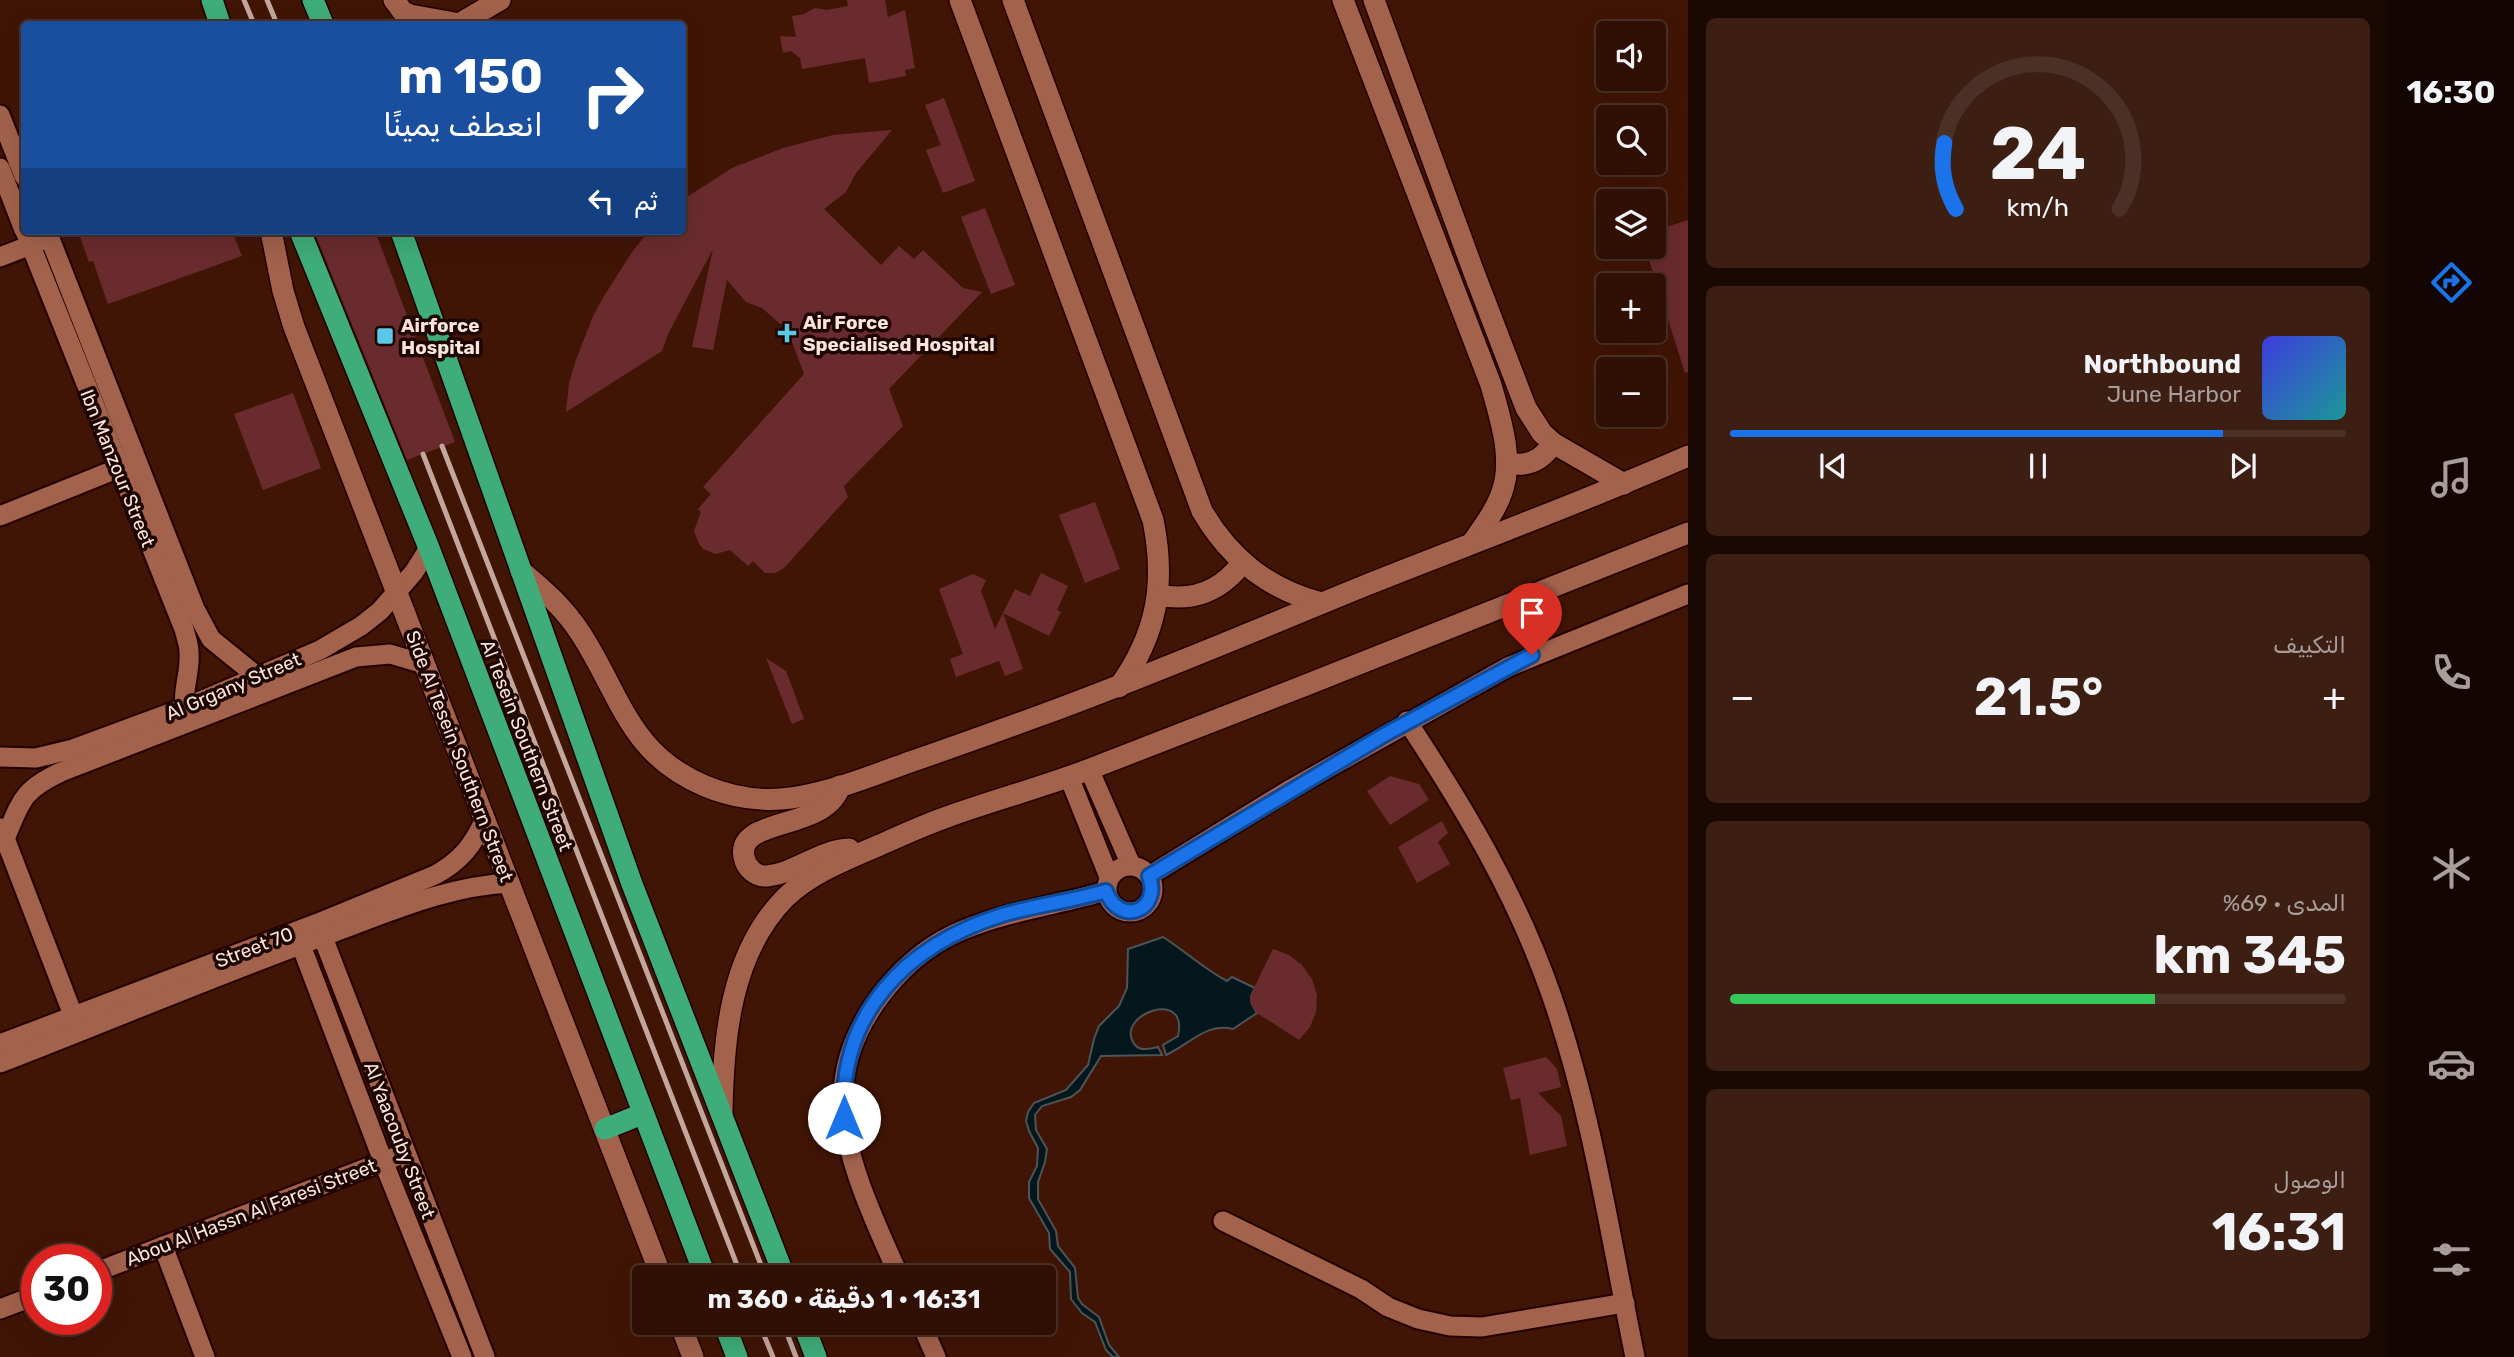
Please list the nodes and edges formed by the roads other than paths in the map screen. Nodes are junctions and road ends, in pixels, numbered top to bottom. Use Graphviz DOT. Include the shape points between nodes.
graph roads {
  1 [pos="212,0"];
  2 [pos="313,0"];
  3 [pos="394,0"];
  4 [pos="500,0"];
  5 [pos="960,0"];
  6 [pos="1013,0"];
  7 [pos="1343,0"];
  8 [pos="1374,0"];
  9 [pos="219,21"];
  10 [pos="322,21"];
  11 [pos="443,21"];
  12 [pos="464,21"];
  13 [pos="0,115"];
  14 [pos="0,168"];
  15 [pos="21,168"];
  16 [pos="21,220"];
  17 [pos="27,235"];
  18 [pos="48,235"];
  19 [pos="272,235"];
  20 [pos="302,235"];
  21 [pos="402,235"];
  22 [pos="0,257"];
  23 [pos="1473,271"];
  24 [pos="1450,279"];
  25 [pos="1552,443"];
  26 [pos="1688,456"];
  27 [pos="136,461"];
  28 [pos="1507,463"];
  29 [pos="118,468"];
  30 [pos="1624,484"];
  31 [pos="0,516"];
  32 [pos="1688,533"];
  33 [pos="1472,543"];
  34 [pos="429,548"];
  35 [pos="1242,563"];
  36 [pos="522,570"];
  37 [pos="397,593"];
  38 [pos="1688,594"];
  39 [pos="1159,595"];
  40 [pos="1321,603"];
  41 [pos="424,664"];
  42 [pos="258,677"];
  43 [pos="1119,687"];
  44 [pos="187,714"];
  45 [pos="1408,722"];
  46 [pos="0,757"];
  47 [pos="1079,773"];
  48 [pos="840,786"];
  49 [pos="485,819"];
  50 [pos="2,832"];
  51 [pos="868,850"];
  52 [pos="1131,865"];
  53 [pos="1149,876"];
  54 [pos="510,884"];
  55 [pos="1108,884"];
  56 [pos="320,930"];
  57 [pos="298,938"];
  58 [pos="76,1025"];
  59 [pos="0,1044"];
  60 [pos="0,1063"];
  61 [pos="642,1114"];
  62 [pos="722,1114"];
  63 [pos="605,1129"];
  64 [pos="405,1152"];
  65 [pos="383,1161"];
  66 [pos="1223,1221"];
  67 [pos="163,1246"];
  68 [pos="657,1265"];
  69 [pos="701,1265"];
  70 [pos="780,1265"];
  71 [pos="894,1265"];
  72 [pos="112,1266"];
  73 [pos="21,1301"];
  74 [pos="1625,1303"];
  75 [pos="0,1309"];
  76 [pos="685,1335"];
  77 [pos="729,1335"];
  78 [pos="808,1335"];
  79 [pos="926,1335"];
  80 [pos="205,1357"];
  81 [pos="462,1357"];
  82 [pos="485,1357"];
  83 [pos="693,1357"];
  84 [pos="737,1357"];
  85 [pos="816,1357"];
  86 [pos="936,1357"];
  87 [pos="1635,1357"];
  1 -- 9 [label="highway"];
  2 -- 10 [label="highway"];
  3 -- 11 [label="street" via="403,12"];
  4 -- 12 [label="street"];
  5 -- 39 [label="street" via="1153,520"];
  6 -- 35 [label="street" via="1194,491 1213,530"];
  7 -- 24 [label="street"];
  8 -- 23 [label="street"];
  13 -- 15 [label="street"];
  14 -- 16 [label="street, Ibn Manzour Street"];
  17 -- 22 [label="street"];
  17 -- 29 [label="street, Ibn Manzour Street"];
  18 -- 27 [label="street, Ibn Manzour Street"];
  19 -- 37 [label="street, Side Al Tesein Southern Street" via="294,327"];
  20 -- 34 [label="highway, Al Tesein Southern Street"];
  21 -- 36 [label="highway"];
  23 -- 24 [label="street"];
  23 -- 25 [label="street" via="1516,386 1533,420"];
  24 -- 28 [label="street" via="1491,385"];
  25 -- 28 [label="street" via="1534,462"];
  25 -- 30 [label="street"];
  26 -- 30 [label="street"];
  27 -- 29 [label="street"];
  27 -- 42 [label="street, Ibn Manzour Street" via="203,625 211,639"];
  28 -- 33 [label="street" via="1498,501"];
  29 -- 31 [label="street"];
  29 -- 44 [label="street, Ibn Manzour Street" via="187,641"];
  30 -- 33 [label="street"];
  32 -- 47 [label="street"];
  33 -- 40 [label="street"];
  34 -- 37 [label="street, Al Grgany Street"];
  34 -- 61 [label="highway, Al Tesein Southern Street"];
  35 -- 39 [label="street" via="1226,582 1205,594"];
  35 -- 40 [label="street" via="1279,589"];
  36 -- 48 [label="street" via="582,635 635,732 671,767 708,787 748,798 790,798"];
  36 -- 62 [label="highway" via="636,897"];
  37 -- 41 [label="street, Side Al Tesein Southern Street"];
  37 -- 42 [label="street, Al Grgany Street" via="341,639"];
  38 -- 45 [label="street" via="1532,655"];
  39 -- 43 [label="street" via="1142,651"];
  40 -- 43 [label="street"];
  41 -- 44 [label="street, Al Grgany Street" via="390,654 356,657"];
  41 -- 49 [label="street, Side Al Tesein Southern Street"];
  42 -- 44 [label="street, Al Grgany Street"];
  43 -- 48 [label="street"];
  44 -- 46 [label="street, Al Grgany Street" via="52,755"];
  44 -- 50 [label="street, Al Grgany Street" via="39,783 23,797"];
  45 -- 53 [label="street"];
  45 -- 74 [label="street" via="1490,855 1551,993 1584,1105"];
  47 -- 51 [label="street" via="944,818"];
  47 -- 52 [label="street"];
  47 -- 55 [label="street"];
  48 -- 51 [label="street" via="825,808 753,834 745,844 746,864 755,873 769,876 836,850"];
  49 -- 54 [label="street, Side Al Tesein Southern Street"];
  49 -- 56 [label="street, Street 70" via="467,853 452,866"];
  50 -- 58 [label="street"];
  51 -- 62 [label="street" via="808,880 767,920 753,944 726,1027"];
  52 -- 53 [label="street"];
  52 -- 55 [label="street" via="1115,870"];
  53 -- 55 [label="street" via="1152,896 1138,911 1118,909 1110,901"];
  54 -- 56 [label="street, Street 70" via="470,887"];
  54 -- 63 [label="street, Side Al Tesein Southern Street"];
  55 -- 71 [label="street" via="961,931 926,950 870,1008 850,1050 844,1118 869,1206"];
  56 -- 57 [label="street, Street 70"];
  56 -- 64 [label="street, Al Yaacouby Street"];
  57 -- 58 [label="street, Street 70"];
  57 -- 65 [label="street, Al Yaacouby Street"];
  58 -- 59 [label="street, Street 70"];
  58 -- 60 [label="street, Street 70"];
  61 -- 63 [label="highway"];
  61 -- 69 [label="highway, Al Tesein Southern Street"];
  62 -- 70 [label="highway"];
  63 -- 68 [label="street, Side Al Tesein Southern Street"];
  64 -- 65 [label="street, Abou Al Hassn Al Faresi Street"];
  64 -- 82 [label="street, Al Yaacouby Street"];
  65 -- 67 [label="street, Abou Al Hassn Al Faresi Street"];
  65 -- 81 [label="street, Al Yaacouby Street"];
  66 -- 74 [label="street" via="1388,1307 1450,1326 1482,1327"];
  67 -- 72 [label="street, Abou Al Hassn Al Faresi Street"];
  67 -- 80 [label="street"];
  73 -- 75 [label="street"];
  74 -- 87 [label="street"];
  76 -- 83 [label="street"];
  77 -- 84 [label="highway"];
  78 -- 85 [label="highway"];
  79 -- 86 [label="street"];
}
